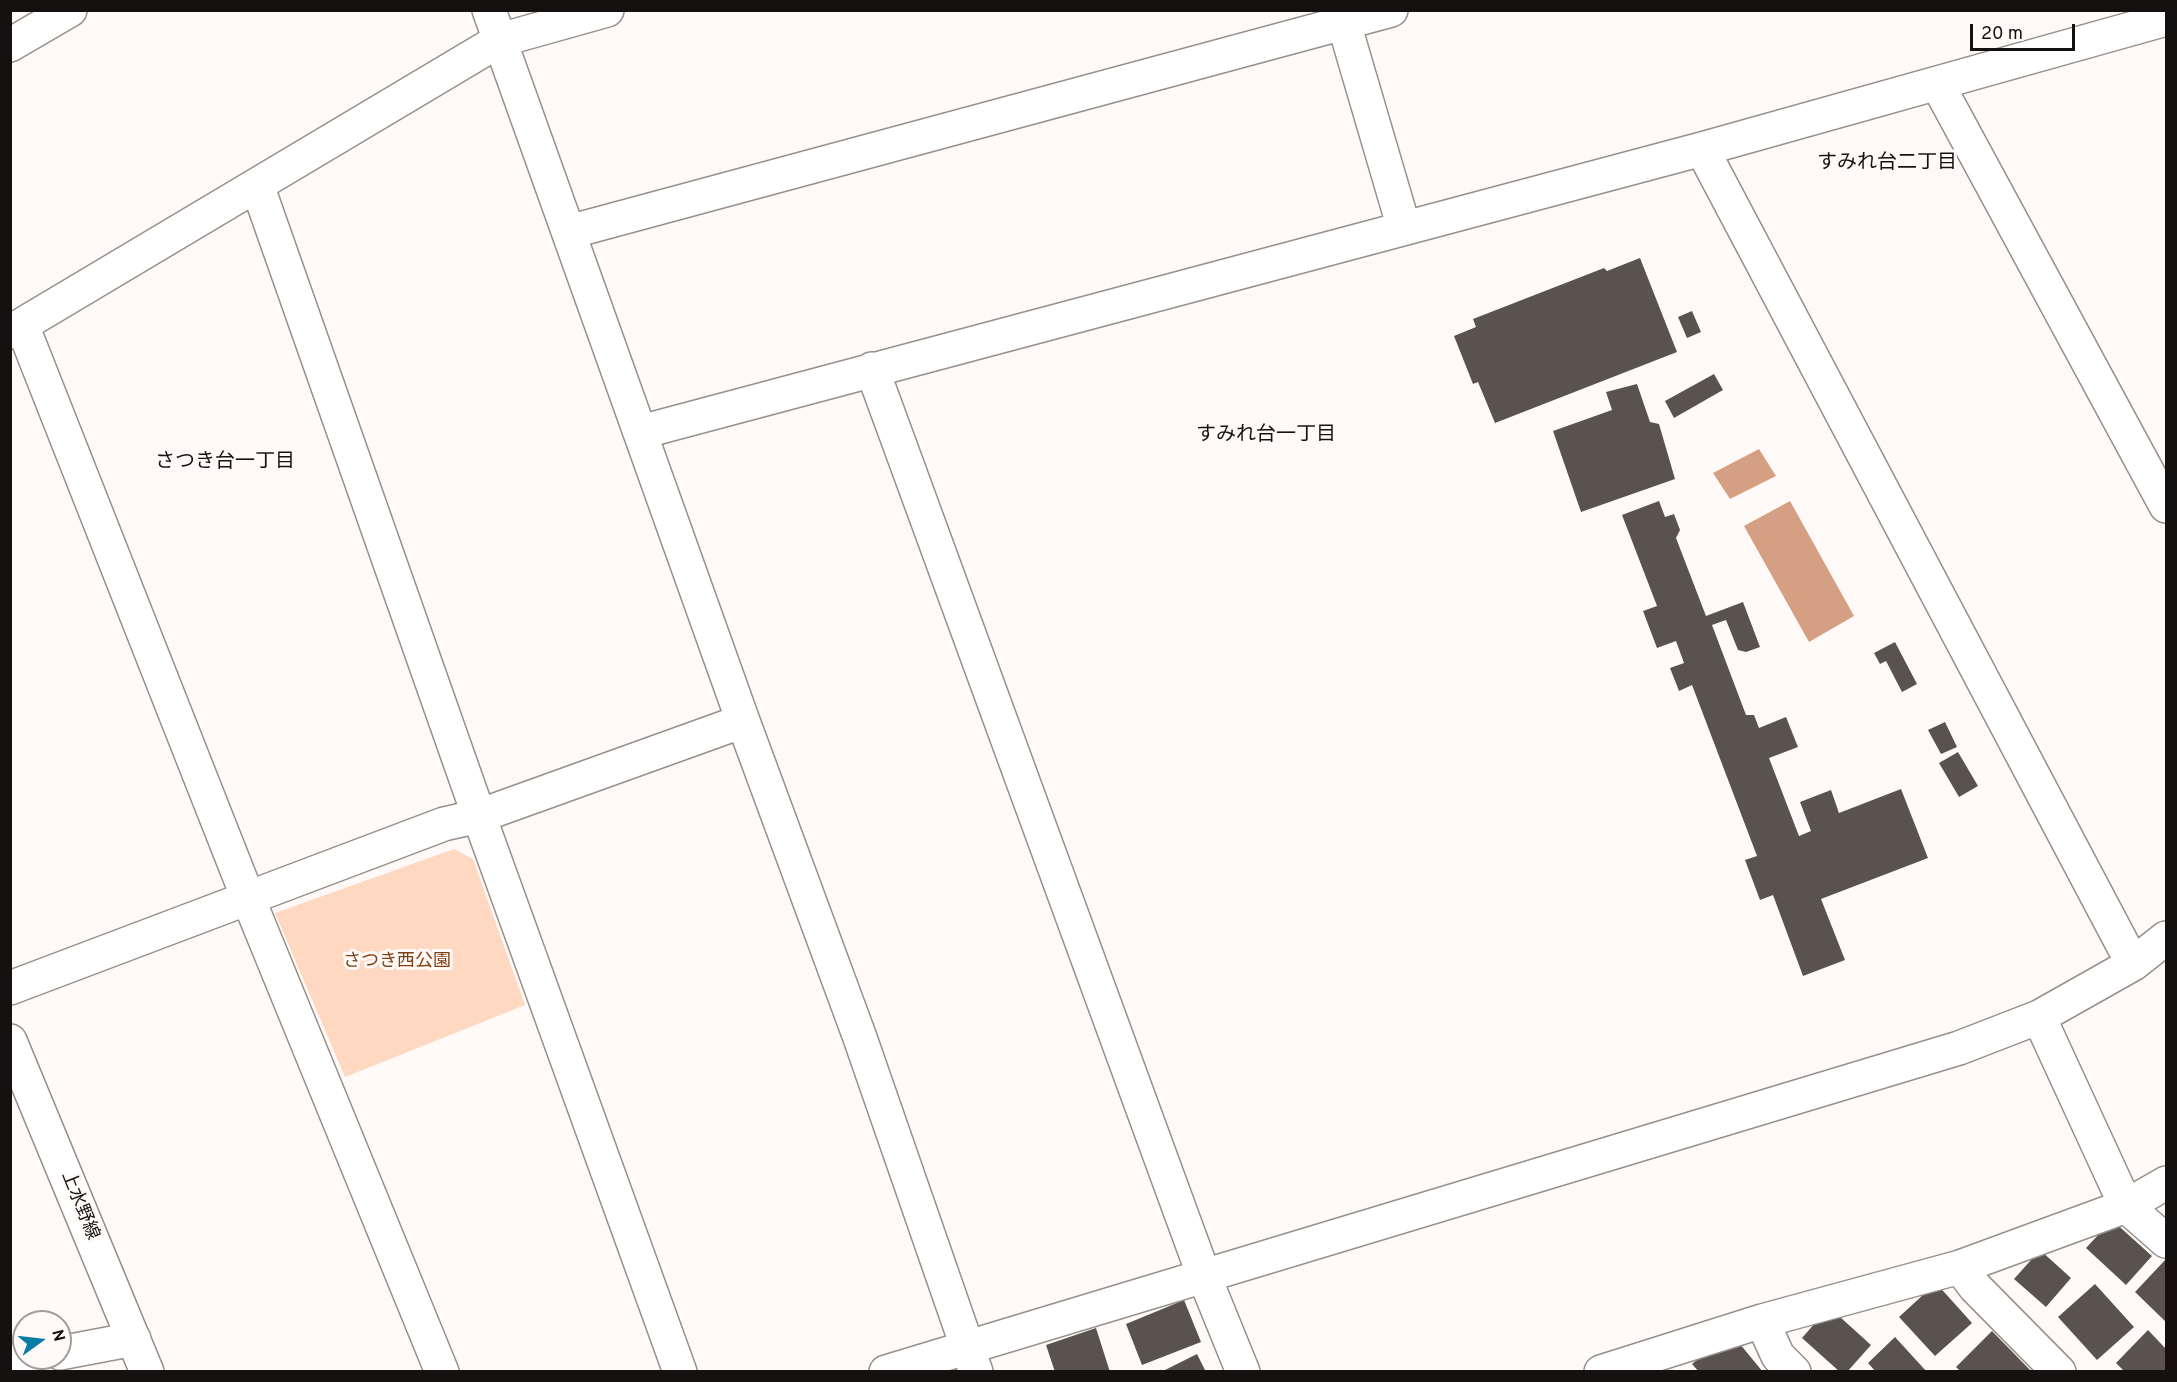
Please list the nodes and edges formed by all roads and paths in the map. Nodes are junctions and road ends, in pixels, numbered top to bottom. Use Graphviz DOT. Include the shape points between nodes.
graph roads {
  1 [pos="69,10"];
  2 [pos="607,10"];
  3 [pos="1390,10"];
  4 [pos="1341,17"];
  5 [pos="2166,19"];
  6 [pos="494,25"];
  7 [pos="10,45"];
  8 [pos="1938,85"];
  9 [pos="1702,149"];
  10 [pos="257,185"];
  11 [pos="1404,228"];
  12 [pos="569,232"];
  13 [pos="16,328"];
  14 [pos="872,369"];
  15 [pos="641,432"];
  16 [pos="2166,506"];
  17 [pos="743,721"];
  18 [pos="479,816"];
  19 [pos="248,898"];
  20 [pos="2166,938"];
  21 [pos="2133,964"];
  22 [pos="10,988"];
  23 [pos="2039,1017"];
  24 [pos="10,1041"];
  25 [pos="2166,1183"];
  26 [pos="2126,1206"];
  27 [pos="2166,1241"];
  28 [pos="1960,1267"];
  29 [pos="1204,1276"];
  30 [pos="1762,1321"];
  31 [pos="134,1340"];
  32 [pos="72,1351"];
  33 [pos="971,1360"];
  34 [pos="147,1371"];
  35 [pos="442,1371"];
  36 [pos="680,1371"];
  37 [pos="886,1371"];
  38 [pos="1243,1371"];
  39 [pos="1601,1371"];
  40 [pos="1794,1371"];
  41 [pos="2059,1371"];
  1 -- 7 [label="street"];
  2 -- 6 [label="street"];
  3 -- 4 [label="street"];
  4 -- 11 [label="street"];
  4 -- 12 [label="street"];
  5 -- 8 [label="street"];
  6 -- 10 [label="street"];
  6 -- 12 [label="street"];
  8 -- 9 [label="street"];
  8 -- 16 [label="street"];
  9 -- 11 [label="street"];
  9 -- 21 [label="street"];
  10 -- 13 [label="street"];
  10 -- 18 [label="street"];
  11 -- 14 [label="street"];
  12 -- 15 [label="street"];
  13 -- 19 [label="street"];
  14 -- 15 [label="street"];
  14 -- 29 [label="street"];
  15 -- 17 [label="street"];
  17 -- 18 [label="street"];
  17 -- 33 [label="street" via="859,1035"];
  18 -- 19 [label="street" via="444,824"];
  18 -- 36 [label="street"];
  19 -- 22 [label="street"];
  19 -- 35 [label="street"];
  20 -- 21 [label="street"];
  21 -- 23 [label="street"];
  23 -- 26 [label="street"];
  23 -- 29 [label="street" via="1959,1048"];
  24 -- 31 [label="street, 上水野線"];
  25 -- 26 [label="street"];
  26 -- 27 [label="street"];
  26 -- 28 [label="street"];
  28 -- 30 [label="street"];
  28 -- 41 [label="street"];
  29 -- 33 [label="street"];
  29 -- 38 [label="street"];
  30 -- 39 [label="street"];
  30 -- 40 [label="street" via="1778,1356"];
  31 -- 32 [label="street"];
  31 -- 34 [label="street, 上水野線"];
  33 -- 37 [label="street"];
}
